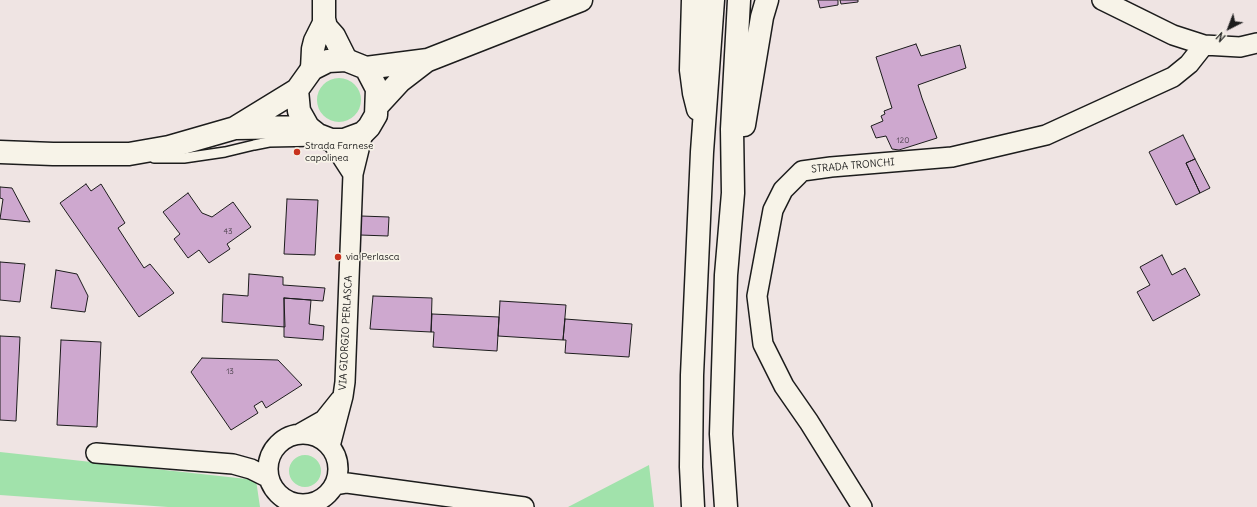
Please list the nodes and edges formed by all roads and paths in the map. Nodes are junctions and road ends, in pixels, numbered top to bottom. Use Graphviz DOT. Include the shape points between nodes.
graph roads {
  1 [pos="581,0"];
  2 [pos="693,0"];
  3 [pos="713,0"];
  4 [pos="739,0"];
  5 [pos="767,0"];
  6 [pos="1102,0"];
  7 [pos="324,10"];
  8 [pos="1257,43"];
  9 [pos="1204,45"];
  10 [pos="346,60"];
  11 [pos="428,60"];
  12 [pos="366,68"];
  13 [pos="312,69"];
  14 [pos="297,90"];
  15 [pos="377,106"];
  16 [pos="308,127"];
  17 [pos="235,128"];
  18 [pos="363,133"];
  19 [pos="331,140"];
  20 [pos="0,152"];
  21 [pos="702,152"];
  22 [pos="129,154"];
  23 [pos="353,174"];
  24 [pos="733,193"];
  25 [pos="343,396"];
  26 [pos="301,433"];
  27 [pos="330,446"];
  28 [pos="96,453"];
  29 [pos="270,456"];
  30 [pos="233,464"];
  31 [pos="272,483"];
  32 [pos="326,497"];
  33 [pos="281,507"];
  34 [pos="524,507"];
  35 [pos="693,507"];
  36 [pos="726,507"];
  37 [pos="862,507"];
  1 -- 11 [label="main road"];
  2 -- 21 [label="main road" via="691,70 702,128"];
  3 -- 21 [label="main road"];
  4 -- 24 [label="main road" via="732,129"];
  5 -- 24 [label="main road"];
  6 -- 9 [label="street" via="1173,35"];
  7 -- 10 [label="main road" via="326,27 334,36"];
  7 -- 13 [label="main road" via="323,27 313,49"];
  8 -- 9 [label="street" via="1240,47"];
  9 -- 37 [label="street, STRADA TRONCHI" via="1189,64 1173,77 1046,135 952,157 802,171 783,190 773,210 757,296 762,344 784,386"];
  10 -- 12 [label="main road"];
  10 -- 13 [label="main road" via="328,61"];
  11 -- 12 [label="main road"];
  11 -- 15 [label="main road" via="400,81"];
  12 -- 15 [label="main road" via="377,89"];
  13 -- 14 [label="main road"];
  14 -- 16 [label="main road" via="299,111"];
  14 -- 17 [label="main road"];
  15 -- 18 [label="main road" via="373,121"];
  16 -- 17 [label="main road"];
  16 -- 19 [label="main road" via="318,135"];
  17 -- 22 [label="main road" via="162,149"];
  18 -- 19 [label="main road" via="344,140"];
  18 -- 23 [label="street, VIA GIORGIO PERLASCA"];
  19 -- 22 [label="lane" via="269,142 184,158 161,159"];
  19 -- 23 [label="street"];
  20 -- 22 [label="main road"];
  21 -- 35 [label="main road" via="691,422"];
  23 -- 25 [label="street, VIA GIORGIO PERLASCA"];
  24 -- 36 [label="main road" via="726,276 721,434"];
  25 -- 26 [label="street, VIA GIORGIO PERLASCA" via="324,420"];
  25 -- 27 [label="street, VIA GIORGIO PERLASCA"];
  26 -- 27 [label="street" via="312,434"];
  26 -- 29 [label="street" via="282,440"];
  27 -- 32 [label="street" via="336,455 338,475"];
  28 -- 30 [label="street"];
  29 -- 30 [label="street"];
  29 -- 31 [label="street" via="268,466"];
  30 -- 31 [label="street" via="251,469"];
  31 -- 32 [label="street" via="283,497 292,502 314,503"];
  31 -- 33 [label="street"];
  32 -- 34 [label="street" via="347,484"];
}
